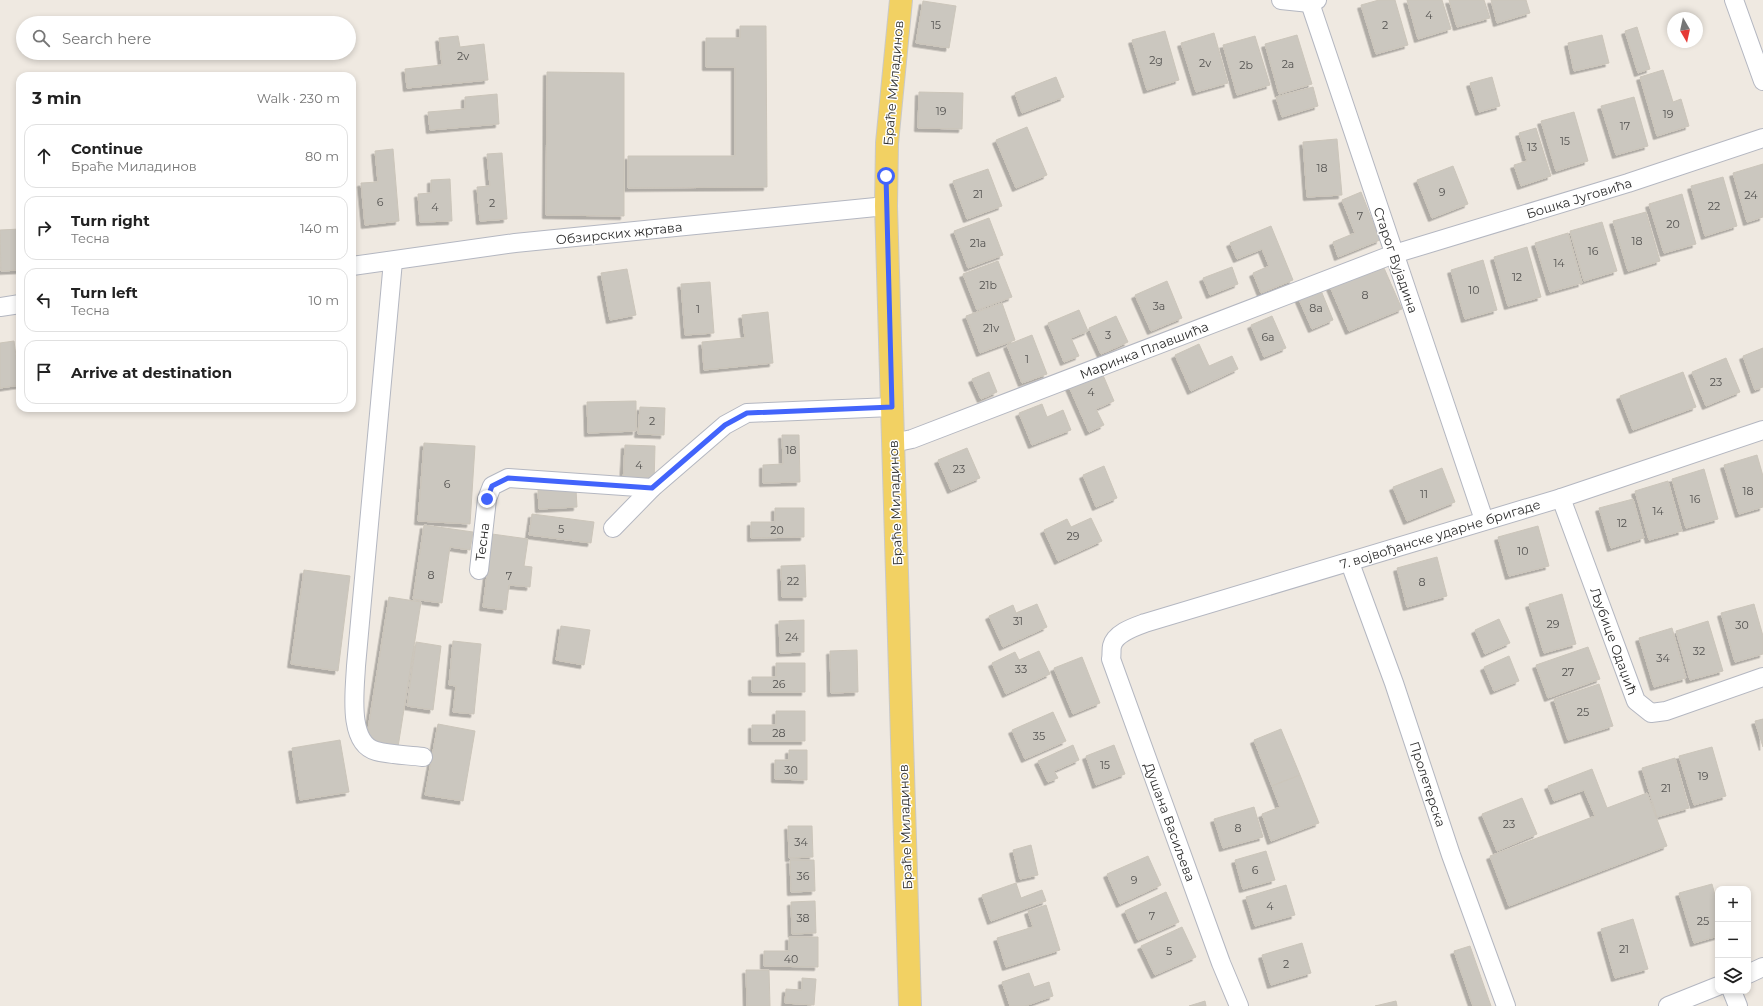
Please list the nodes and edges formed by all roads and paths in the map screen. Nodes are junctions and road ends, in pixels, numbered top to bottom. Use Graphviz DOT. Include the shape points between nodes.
graph roads {
  1 [pos="901,0"];
  2 [pos="1281,0"];
  3 [pos="1734,0"];
  4 [pos="1312,1"];
  5 [pos="1763,81"];
  6 [pos="1763,138"];
  7 [pos="886,206"];
  8 [pos="1394,254"];
  9 [pos="393,261"];
  10 [pos="356,266"];
  11 [pos="16,305"];
  12 [pos="0,307"];
  13 [pos="892,407"];
  14 [pos="1763,430"];
  15 [pos="893,443"];
  16 [pos="652,488"];
  17 [pos="1561,498"];
  18 [pos="1484,520"];
  19 [pos="613,528"];
  20 [pos="1350,563"];
  21 [pos="479,570"];
  22 [pos="1118,637"];
  23 [pos="1763,677"];
  24 [pos="423,757"];
  25 [pos="1763,967"];
  26 [pos="1751,973"];
  27 [pos="1715,987"];
  28 [pos="1733,994"];
  29 [pos="910,1006"];
  30 [pos="1239,1006"];
  31 [pos="1506,1006"];
  32 [pos="1668,1006"];
  33 [pos="1738,1006"];
  1 -- 7 [label="main road, Браће Миладинов" via="888,136"];
  2 -- 4 [label="street"];
  3 -- 5 [label="street"];
  4 -- 8 [label="street, Старог Вујадина"];
  6 -- 8 [label="street, Бошка Југовића" via="1628,183"];
  7 -- 9 [label="street, Обзирских жртава" via="515,243"];
  7 -- 13 [label="main road, Браће Миладинов"];
  8 -- 15 [label="street, Маринка Плавшића" via="912,439"];
  8 -- 18 [label="street, Старог Вујадина"];
  9 -- 10 [label="street, Обзирских жртава"];
  9 -- 24 [label="street" via="356,666 355,702 357,733 364,742 375,750"];
  11 -- 12 [label="street"];
  13 -- 15 [label="main road, Браће Миладинов"];
  13 -- 16 [label="street" via="747,413 725,425"];
  14 -- 17 [label="street, 7. војвођанске ударне бригаде"];
  15 -- 29 [label="main road, Браће Миладинов"];
  16 -- 19 [label="street"];
  16 -- 21 [label="street, Тесна" via="508,478 492,486 487,499"];
  17 -- 18 [label="street, 7. војвођанске ударне бригаде"];
  17 -- 23 [label="street, Љубице Одаџић" via="1636,701 1643,708 1651,713 1666,711"];
  18 -- 20 [label="street, 7. војвођанске ударне бригаде"];
  20 -- 22 [label="street, 7. војвођанске ударне бригаде" via="1145,623"];
  20 -- 31 [label="street, Пролетерска"];
  22 -- 30 [label="street, Душана Васиљева" via="1112,645 1112,659 1221,963"];
  25 -- 26 [label="street"];
  27 -- 32 [label="street"];
  28 -- 33 [label="street"];
}
